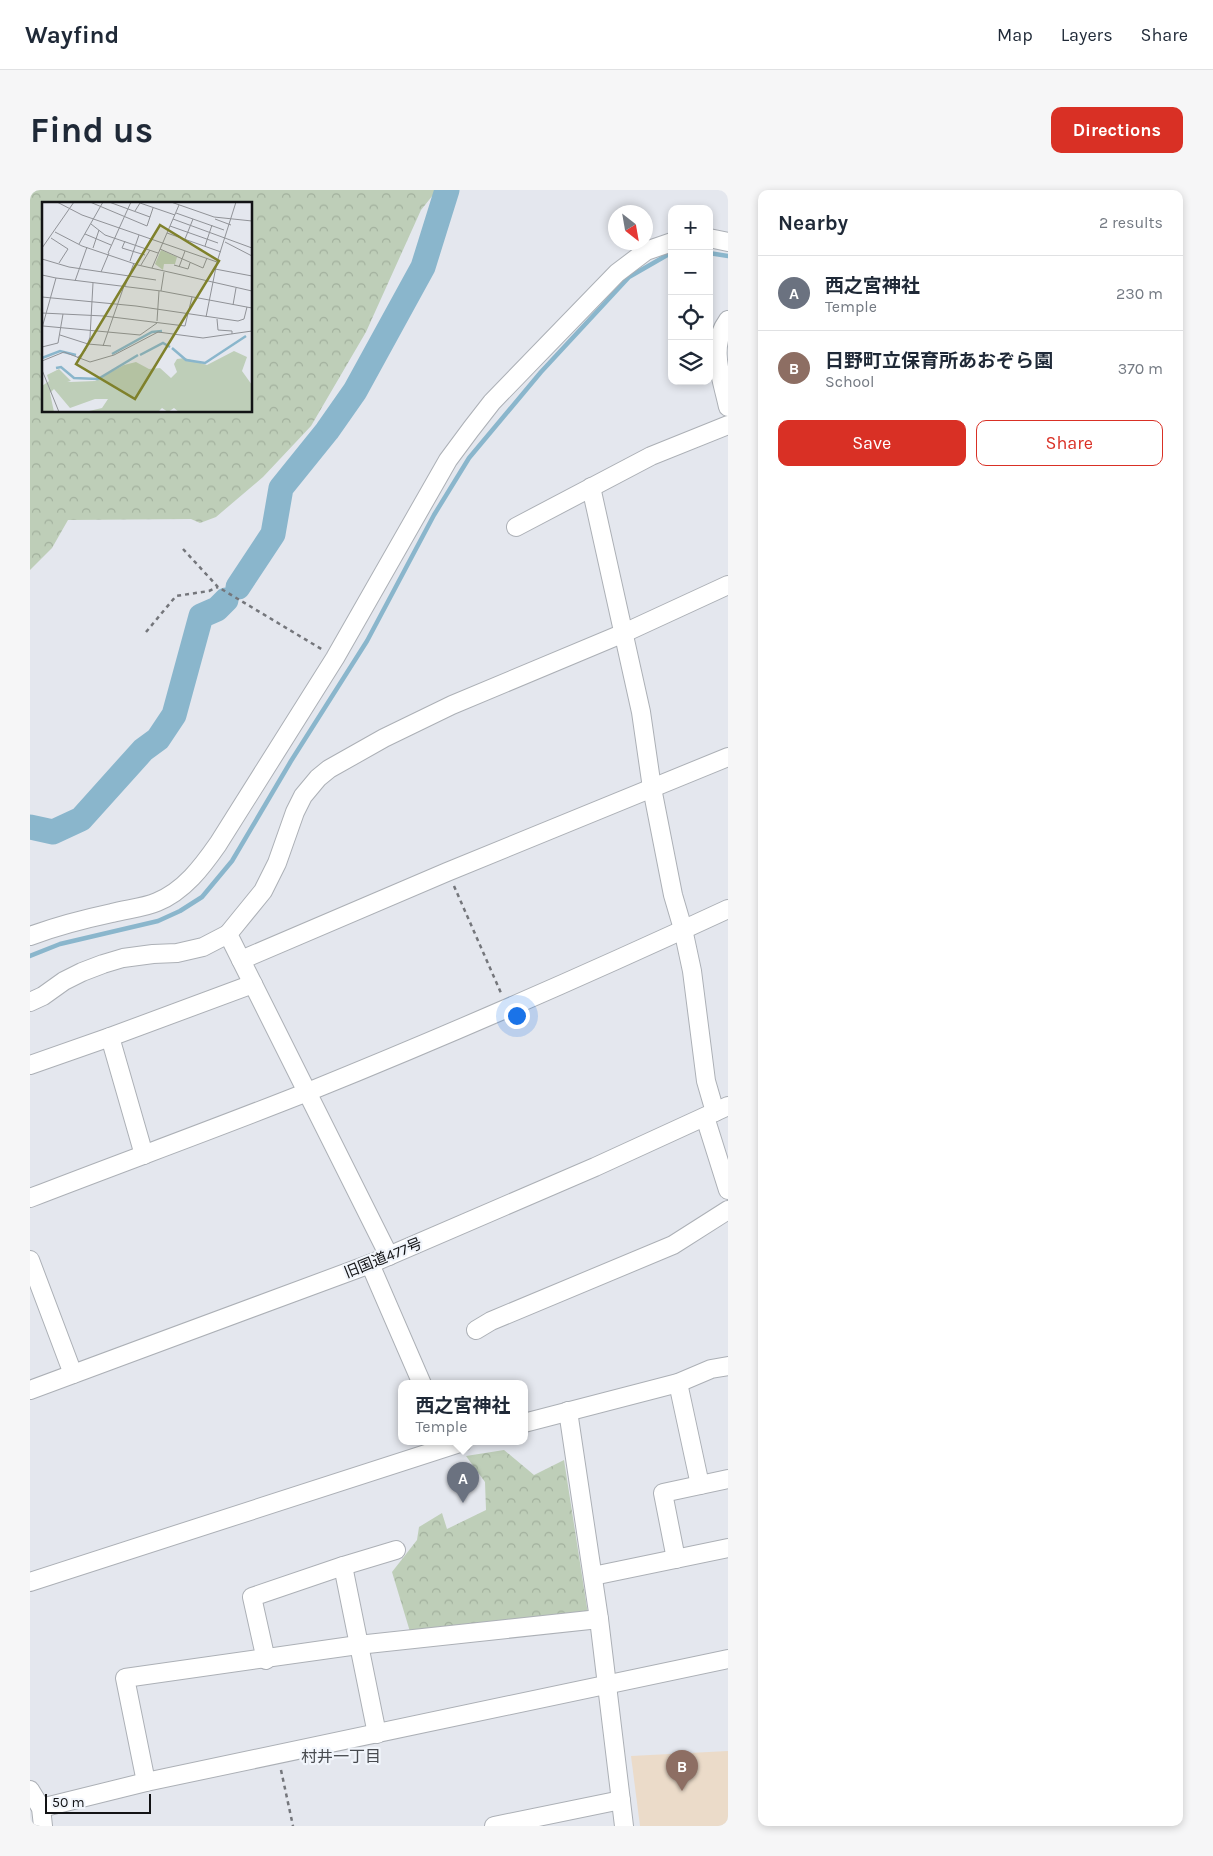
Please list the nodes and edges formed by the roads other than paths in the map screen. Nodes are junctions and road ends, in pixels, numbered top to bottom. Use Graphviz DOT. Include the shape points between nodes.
graph roads {
  1 [pos="713,239"];
  2 [pos="728,242"];
  3 [pos="668,243"];
  4 [pos="728,320"];
  5 [pos="728,407"];
  6 [pos="728,425"];
  7 [pos="591,487"];
  8 [pos="516,527"];
  9 [pos="728,585"];
  10 [pos="624,633"];
  11 [pos="728,757"];
  12 [pos="652,788"];
  13 [pos="728,909"];
  14 [pos="683,930"];
  15 [pos="228,934"];
  16 [pos="30,936"];
  17 [pos="241,960"];
  18 [pos="253,984"];
  19 [pos="30,1002"];
  20 [pos="110,1037"];
  21 [pos="30,1065"];
  22 [pos="308,1092"];
  23 [pos="716,1111"];
  24 [pos="144,1155"];
  25 [pos="728,1190"];
  26 [pos="30,1198"];
  27 [pos="728,1210"];
  28 [pos="389,1256"];
  29 [pos="30,1260"];
  30 [pos="370,1264"];
  31 [pos="476,1330"];
  32 [pos="728,1366"];
  33 [pos="72,1374"];
  34 [pos="420,1380"];
  35 [pos="678,1383"];
  36 [pos="30,1390"];
  37 [pos="568,1411"];
  38 [pos="528,1422"];
  39 [pos="442,1445"];
  40 [pos="728,1479"];
  41 [pos="700,1485"];
  42 [pos="728,1548"];
  43 [pos="396,1550"];
  44 [pos="676,1559"];
  45 [pos="342,1566"];
  46 [pos="593,1576"];
  47 [pos="30,1582"];
  48 [pos="599,1619"];
  49 [pos="358,1646"];
  50 [pos="728,1659"];
  51 [pos="266,1660"];
  52 [pos="607,1684"];
  53 [pos="377,1734"];
  54 [pos="146,1782"];
  55 [pos="30,1790"];
  56 [pos="620,1800"];
  57 [pos="41,1808"];
  58 [pos="43,1826"];
  59 [pos="494,1826"];
  60 [pos="624,1826"];
  1 -- 2 [label="street"];
  3 -- 16 [label="street" via="646,251 617,273 492,402 448,460 335,658 200,870 157,902 61,925"];
  4 -- 5 [label="street" via="718,338 717,358"];
  6 -- 7 [label="street" via="651,456"];
  7 -- 8 [label="street"];
  7 -- 10 [label="street"];
  9 -- 10 [label="street"];
  10 -- 12 [label="street" via="641,712"];
  10 -- 15 [label="street" via="452,705 329,769 303,796 263,891"];
  11 -- 12 [label="street"];
  12 -- 14 [label="street"];
  12 -- 17 [label="street"];
  13 -- 14 [label="street"];
  14 -- 22 [label="street"];
  14 -- 23 [label="street" via="706,1081"];
  15 -- 17 [label="street"];
  15 -- 19 [label="street" via="203,947 123,958 103,964 64,981"];
  17 -- 18 [label="street"];
  18 -- 20 [label="street"];
  18 -- 22 [label="street"];
  20 -- 21 [label="street"];
  20 -- 24 [label="street"];
  22 -- 24 [label="street"];
  22 -- 28 [label="street"];
  23 -- 25 [label="street"];
  23 -- 28 [label="street, 旧国道477号"];
  24 -- 26 [label="street"];
  27 -- 31 [label="street" via="673,1245"];
  28 -- 30 [label="street, 旧国道477号"];
  29 -- 33 [label="street"];
  30 -- 33 [label="street, 旧国道477号"];
  30 -- 34 [label="street"];
  32 -- 35 [label="street" via="711,1369"];
  33 -- 36 [label="street, 旧国道477号"];
  35 -- 37 [label="street"];
  35 -- 41 [label="street"];
  37 -- 38 [label="street"];
  37 -- 46 [label="street"];
  39 -- 47 [label="street"];
  40 -- 41 [label="street"];
  41 -- 44 [label="street" via="663,1493"];
  42 -- 44 [label="street"];
  43 -- 45 [label="street"];
  44 -- 46 [label="street"];
  45 -- 49 [label="street"];
  45 -- 51 [label="street" via="252,1597"];
  46 -- 48 [label="street"];
  48 -- 49 [label="street"];
  48 -- 52 [label="street"];
  49 -- 51 [label="street"];
  49 -- 53 [label="street"];
  50 -- 52 [label="street"];
  51 -- 54 [label="street" via="125,1678"];
  52 -- 53 [label="street"];
  52 -- 56 [label="street"];
  53 -- 54 [label="street"];
  54 -- 57 [label="street"];
  55 -- 57 [label="street"];
  56 -- 59 [label="street"];
  56 -- 60 [label="street"];
  57 -- 58 [label="street"];
}
